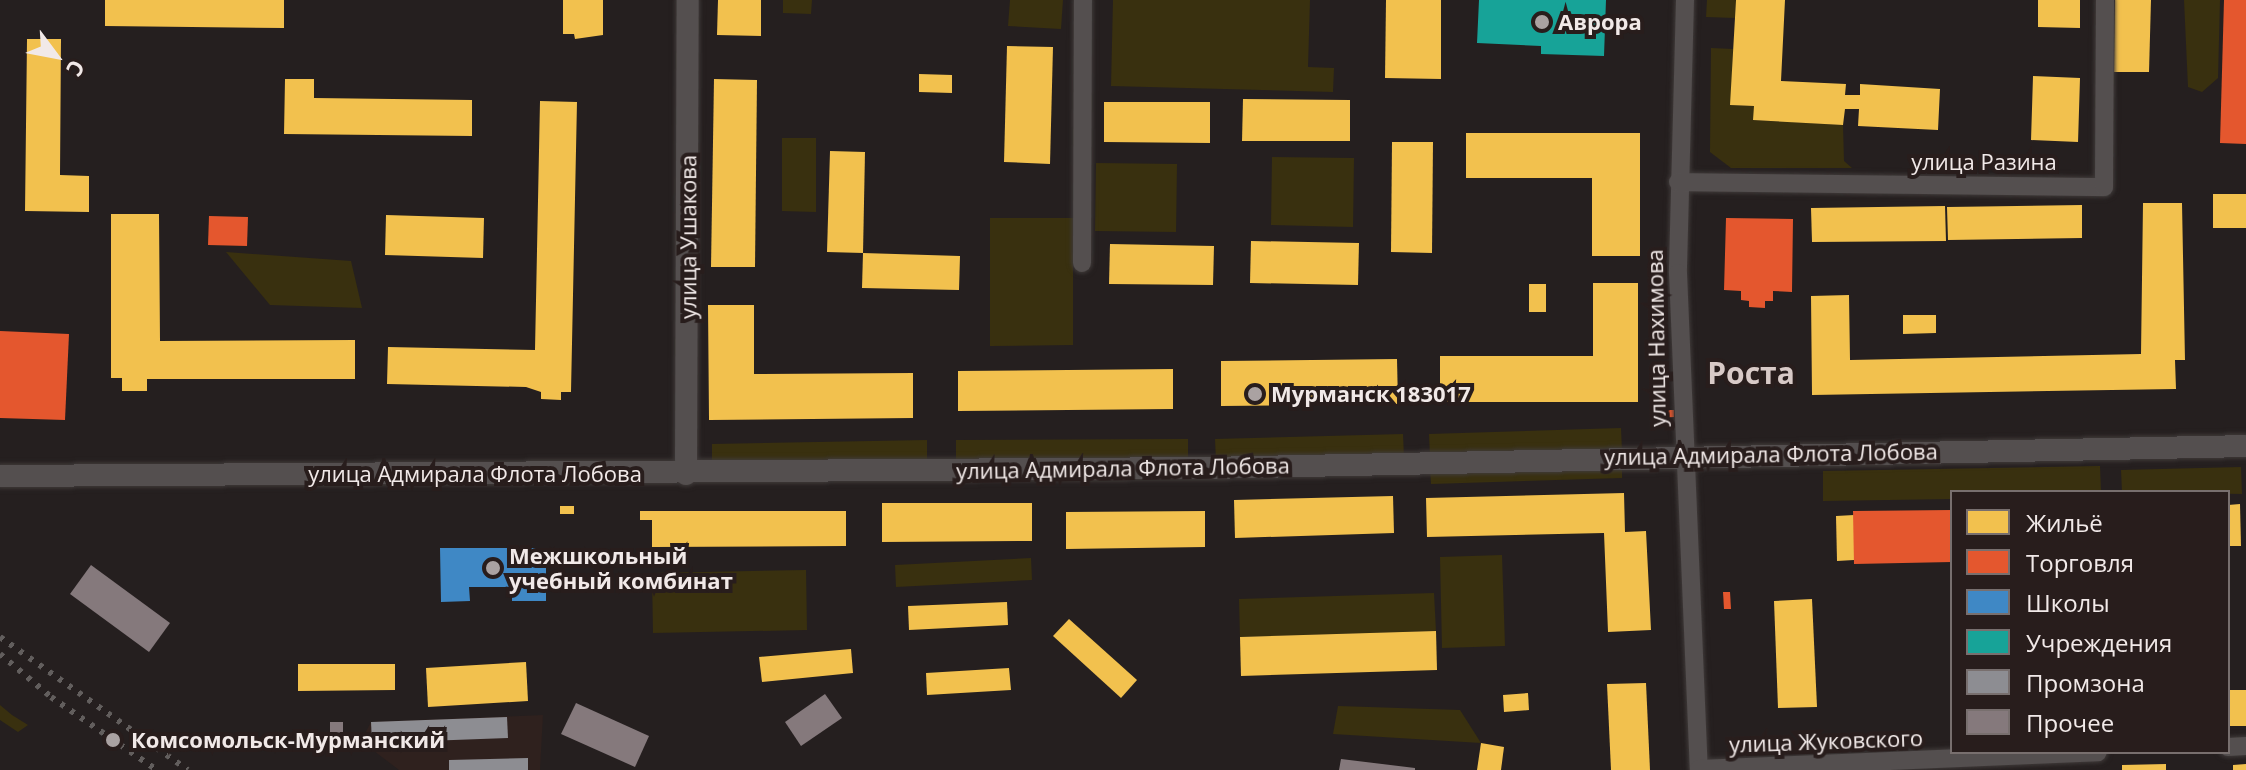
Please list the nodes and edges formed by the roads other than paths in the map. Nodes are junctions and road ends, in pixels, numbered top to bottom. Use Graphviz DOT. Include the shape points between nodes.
graph roads {
  1 [pos="688,0"];
  2 [pos="1083,0"];
  3 [pos="1685,0"];
  4 [pos="2105,0"];
  5 [pos="1678,182"];
  6 [pos="1082,263"];
  7 [pos="2246,446"];
  8 [pos="1683,455"];
  9 [pos="686,474"];
  10 [pos="0,476"];
  11 [pos="2054,754"];
  12 [pos="1699,770"];
  1 -- 9 [label="street, улица Ушакова"];
  2 -- 6 [label="street"];
  3 -- 5 [label="street, улица Нахимова"];
  4 -- 5 [label="street, улица Разина" via="2104,187"];
  5 -- 8 [label="street, улица Нахимова"];
  7 -- 8 [label="street, улица Адмирала Флота Лобова"];
  8 -- 9 [label="street, улица Адмирала Флота Лобова"];
  8 -- 12 [label="street, улица Нахимова"];
  9 -- 10 [label="street, улица Адмирала Флота Лобова"];
  11 -- 12 [label="street, улица Жуковского"];
}
